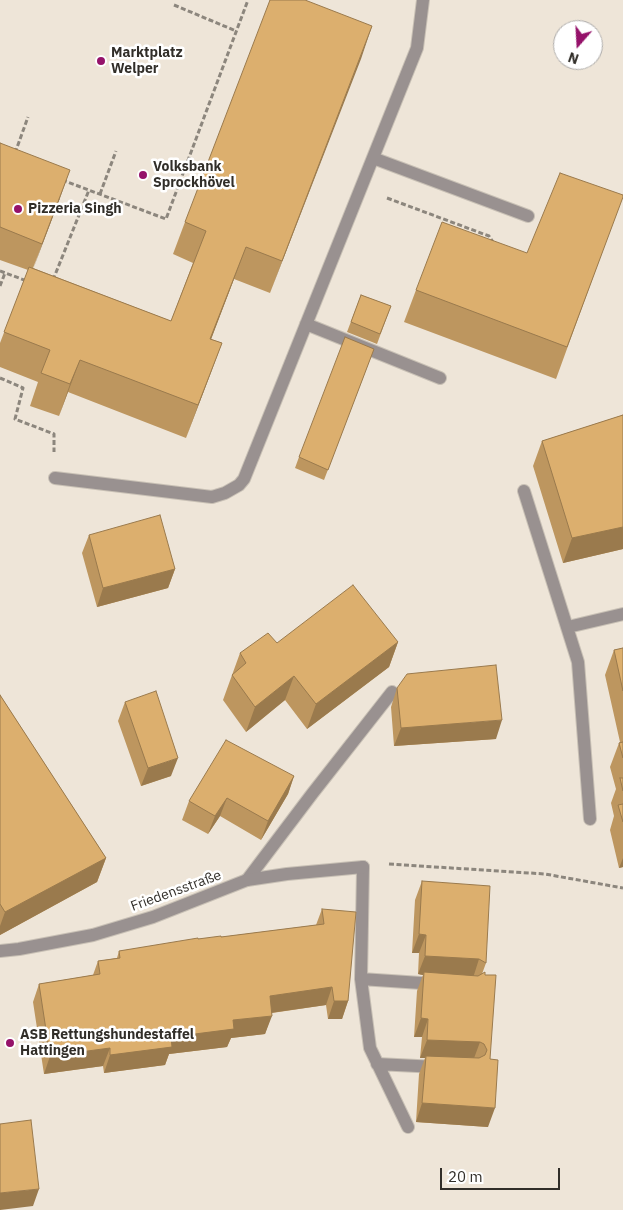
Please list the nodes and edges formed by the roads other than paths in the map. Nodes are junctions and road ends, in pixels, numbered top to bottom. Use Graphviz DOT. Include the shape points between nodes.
graph roads {
  1 [pos="423,0"];
  2 [pos="373,158"];
  3 [pos="528,216"];
  4 [pos="306,324"];
  5 [pos="440,378"];
  6 [pos="55,478"];
  7 [pos="524,491"];
  8 [pos="623,614"];
  9 [pos="568,627"];
  10 [pos="392,692"];
  11 [pos="590,819"];
  12 [pos="248,880"];
  13 [pos="0,951"];
  14 [pos="361,980"];
  15 [pos="444,984"];
  16 [pos="377,1064"];
  17 [pos="453,1068"];
  18 [pos="408,1127"];
  1 -- 2 [label="street" via="417,48"];
  2 -- 3 [label="street"];
  2 -- 4 [label="street"];
  4 -- 5 [label="street"];
  4 -- 6 [label="street" via="239,485 212,497"];
  7 -- 9 [label="street"];
  8 -- 9 [label="street"];
  9 -- 11 [label="street" via="578,662"];
  10 -- 12 [label="street"];
  12 -- 13 [label="street, Friedensstraße" via="153,917 93,935"];
  12 -- 14 [label="street, Friedensstraße" via="364,867"];
  14 -- 15 [label="street"];
  14 -- 16 [label="street" via="370,1048"];
  16 -- 17 [label="street"];
  16 -- 18 [label="street"];
}
